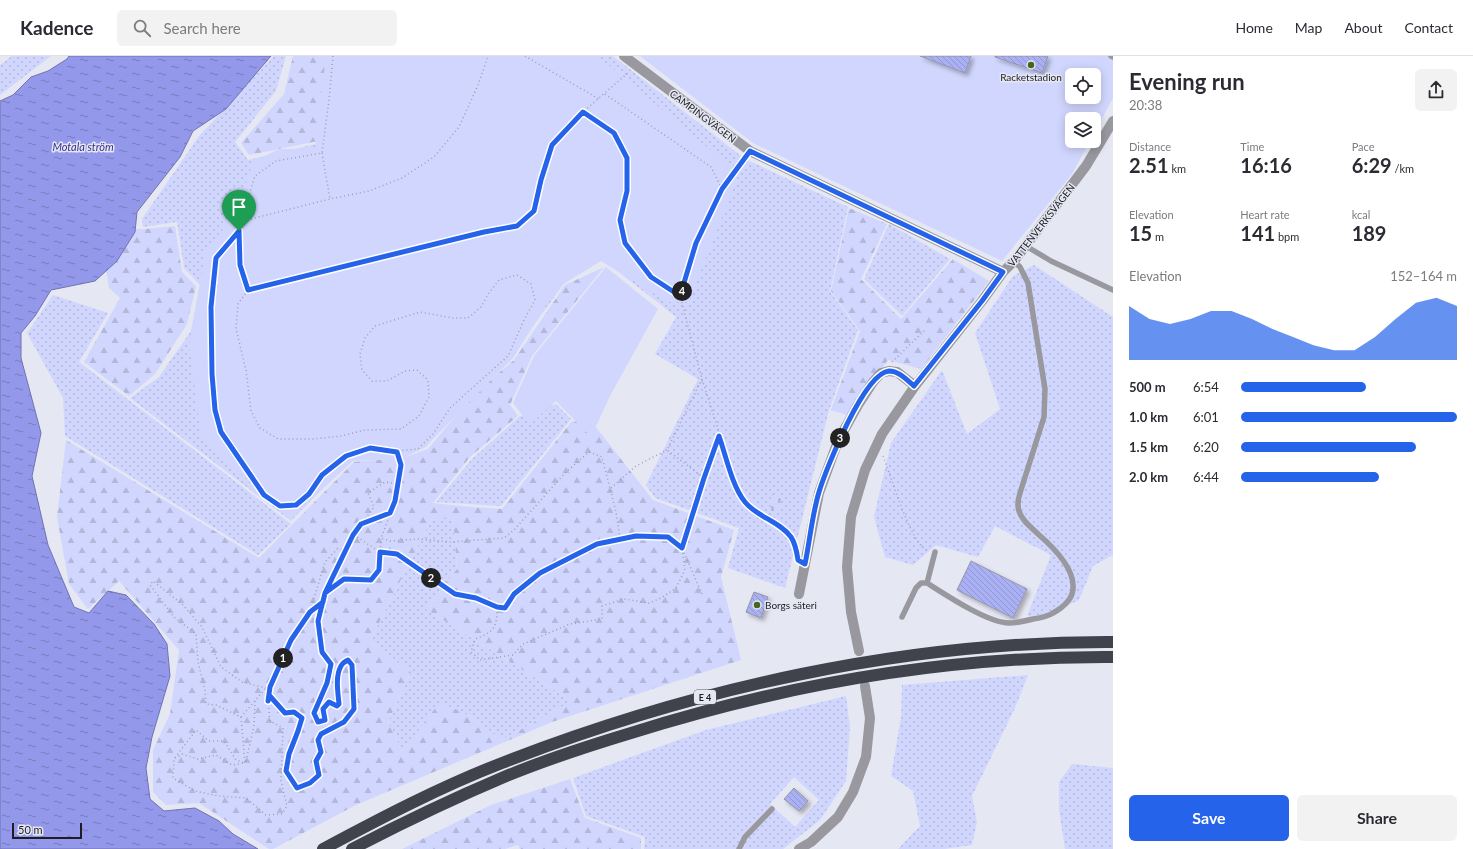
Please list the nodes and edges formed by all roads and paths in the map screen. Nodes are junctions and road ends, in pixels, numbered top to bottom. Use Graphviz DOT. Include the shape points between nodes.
graph roads {
  1 [pos="333,56"];
  2 [pos="488,56"];
  3 [pos="525,56"];
  4 [pos="624,56"];
  5 [pos="636,66"];
  6 [pos="605,94"];
  7 [pos="599,99"];
  8 [pos="583,112"];
  9 [pos="1113,121"];
  10 [pos="1110,131"];
  11 [pos="750,151"];
  12 [pos="322,153"];
  13 [pos="722,189"];
  14 [pos="330,199"];
  15 [pos="247,220"];
  16 [pos="239,231"];
  17 [pos="1026,246"];
  18 [pos="1014,261"];
  19 [pos="1003,272"];
  20 [pos="248,290"];
  21 [pos="1113,290"];
  22 [pos="680,296"];
  23 [pos="925,330"];
  24 [pos="881,373"];
  25 [pos="702,379"];
  26 [pos="914,386"];
  27 [pos="719,436"];
  28 [pos="878,442"];
  29 [pos="667,450"];
  30 [pos="397,452"];
  31 [pos="704,478"];
  32 [pos="398,484"];
  33 [pos="610,489"];
  34 [pos="390,513"];
  35 [pos="361,524"];
  36 [pos="353,535"];
  37 [pos="381,538"];
  38 [pos="620,539"];
  39 [pos="682,548"];
  40 [pos="347,550"];
  41 [pos="380,552"];
  42 [pos="935,552"];
  43 [pos="805,564"];
  44 [pos="927,583"];
  45 [pos="325,593"];
  46 [pos="702,594"];
  47 [pos="799,594"];
  48 [pos="323,602"];
  49 [pos="497,607"];
  50 [pos="310,612"];
  51 [pos="902,616"];
  52 [pos="1113,642"];
  53 [pos="859,651"];
  54 [pos="1113,657"];
  55 [pos="865,686"];
  56 [pos="270,687"];
  57 [pos="266,688"];
  58 [pos="255,700"];
  59 [pos="268,701"];
  60 [pos="241,717"];
  61 [pos="174,759"];
  62 [pos="245,763"];
  63 [pos="772,809"];
  64 [pos="323,849"];
  65 [pos="352,849"];
  66 [pos="739,849"];
  67 [pos="799,849"];
  1 -- 12 [label="path"];
  2 -- 14 [label="path" via="459,127 434,157 402,178 370,191"];
  3 -- 7 [label="path"];
  4 -- 5 [label="street, CAMPINGVÄGEN"];
  5 -- 6 [label="path"];
  5 -- 11 [label="street, CAMPINGVÄGEN"];
  6 -- 7 [label="path"];
  6 -- 13 [label="path" via="711,166"];
  7 -- 8 [label="path"];
  8 -- 20 [label="path" via="552,145 534,211 517,226 469,235"];
  8 -- 22 [label="path" via="614,133 627,158 627,191 620,220 625,243 651,277"];
  9 -- 10 [label="street, VATTENVERKSVÄGEN"];
  10 -- 17 [label="street, VATTENVERKSVÄGEN"];
  11 -- 13 [label="path"];
  11 -- 19 [label="street, CAMPINGVÄGEN"];
  12 -- 14 [label="path"];
  12 -- 15 [label="path" via="276,160 256,176 248,198"];
  13 -- 22 [label="path" via="696,243"];
  14 -- 15 [label="path"];
  15 -- 16 [label="path"];
  16 -- 20 [label="path" via="240,265"];
  16 -- 30 [label="path" via="216,258 211,307 215,410 221,432 264,495 280,506 296,505 309,494 322,475 346,456 370,448"];
  17 -- 18 [label="street, VATTENVERKSVÄGEN"];
  17 -- 21 [label="lane" via="1047,259"];
  18 -- 19 [label="street, VATTENVERKSVÄGEN"];
  18 -- 44 [label="lane" via="1028,283 1045,389 1044,417 1020,493 1019,511 1027,524 1067,566 1073,589 1070,599 1063,607 1049,615 1008,623 988,618"];
  19 -- 26 [label="street, VATTENVERKSVÄGEN"];
  20 -- 30 [label="path" via="238,304 236,329 246,370 251,411 260,428 278,439 313,439 365,430 401,429 419,416 429,397 428,380 418,370 405,371 380,381 372,381 362,370 360,354 365,338 375,326 420,312 468,318 481,308 499,280 517,275 531,284 535,300 508,356 450,408 433,434 418,449"];
  22 -- 25 [label="path"];
  23 -- 24 [label="path"];
  24 -- 26 [label="street" via="897,372"];
  24 -- 43 [label="street" via="858,405 838,441 819,493"];
  25 -- 27 [label="path"];
  25 -- 29 [label="path"];
  26 -- 28 [label="street, VATTENVERKSVÄGEN"];
  27 -- 31 [label="path"];
  27 -- 43 [label="path" via="736,485 745,502 791,537 798,560"];
  28 -- 42 [label="path" via="912,533 922,548"];
  28 -- 53 [label="street, VATTENVERKSVÄGEN" via="865,470 851,517 847,567 851,612"];
  29 -- 31 [label="path"];
  29 -- 33 [label="path" via="636,466"];
  30 -- 32 [label="path" via="401,465"];
  31 -- 39 [label="path"];
  32 -- 34 [label="path"];
  32 -- 35 [label="path" via="384,482 368,493 374,507"];
  33 -- 37 [label="path" via="602,457 590,452 565,472 504,538 451,542 419,539 390,541"];
  33 -- 38 [label="path"];
  34 -- 35 [label="path"];
  34 -- 37 [label="path"];
  35 -- 36 [label="path"];
  36 -- 40 [label="path"];
  36 -- 41 [label="path"];
  37 -- 41 [label="path"];
  38 -- 39 [label="path" via="636,536 668,537"];
  38 -- 49 [label="path" via="597,544 540,573 514,594 505,608"];
  39 -- 46 [label="path"];
  39 -- 49 [label="path" via="685,570 676,588 661,598 649,603 624,599 602,606 602,619 570,624 523,644 513,655 480,660 471,652 475,639 488,634 497,622"];
  40 -- 45 [label="path"];
  40 -- 50 [label="path" via="337,549 325,562"];
  41 -- 45 [label="path" via="379,570 371,580 344,579"];
  41 -- 49 [label="path" via="397,554 455,594 476,598"];
  42 -- 44 [label="lane"];
  43 -- 47 [label="street"];
  44 -- 51 [label="lane" via="921,583 916,588"];
  45 -- 48 [label="path"];
  48 -- 50 [label="path"];
  48 -- 59 [label="path" via="318,621 322,652 331,664 327,683 314,713 318,722 325,720 323,709 329,702 337,706 339,704 338,678 341,666 348,660 352,665 354,709 344,722 321,734 318,740 321,752 316,761 319,775 310,783 297,788 286,771 289,754 302,718 294,712 285,713 269,695"];
  50 -- 56 [label="path" via="291,640"];
  52 -- 64 [label="highway, E 4" via="975,649 886,659 772,680 665,707 588,731 500,763 415,801"];
  54 -- 65 [label="highway, E 4" via="1071,656 974,663 886,674 782,692 724,706 593,744 504,777 422,813"];
  55 -- 67 [label="street" via="870,718 866,757 853,792 838,817 811,842"];
  56 -- 57 [label="path"];
  56 -- 59 [label="path"];
  57 -- 58 [label="path"];
  57 -- 60 [label="path" via="242,682 221,667 202,627 183,604 153,581 150,585 174,617 196,634 206,704 216,705"];
  58 -- 60 [label="path"];
  58 -- 62 [label="path" via="254,726"];
  59 -- 61 [label="path" via="270,721 283,728 281,781 287,806 282,814 266,815 246,798 195,791 173,778"];
  60 -- 62 [label="path"];
  61 -- 62 [label="path" via="182,754 198,759 216,755 232,765"];
  61 -- 62 [label="path" via="196,730 209,741 224,741 236,760"];
  63 -- 66 [label="lane" via="745,837"];
}
